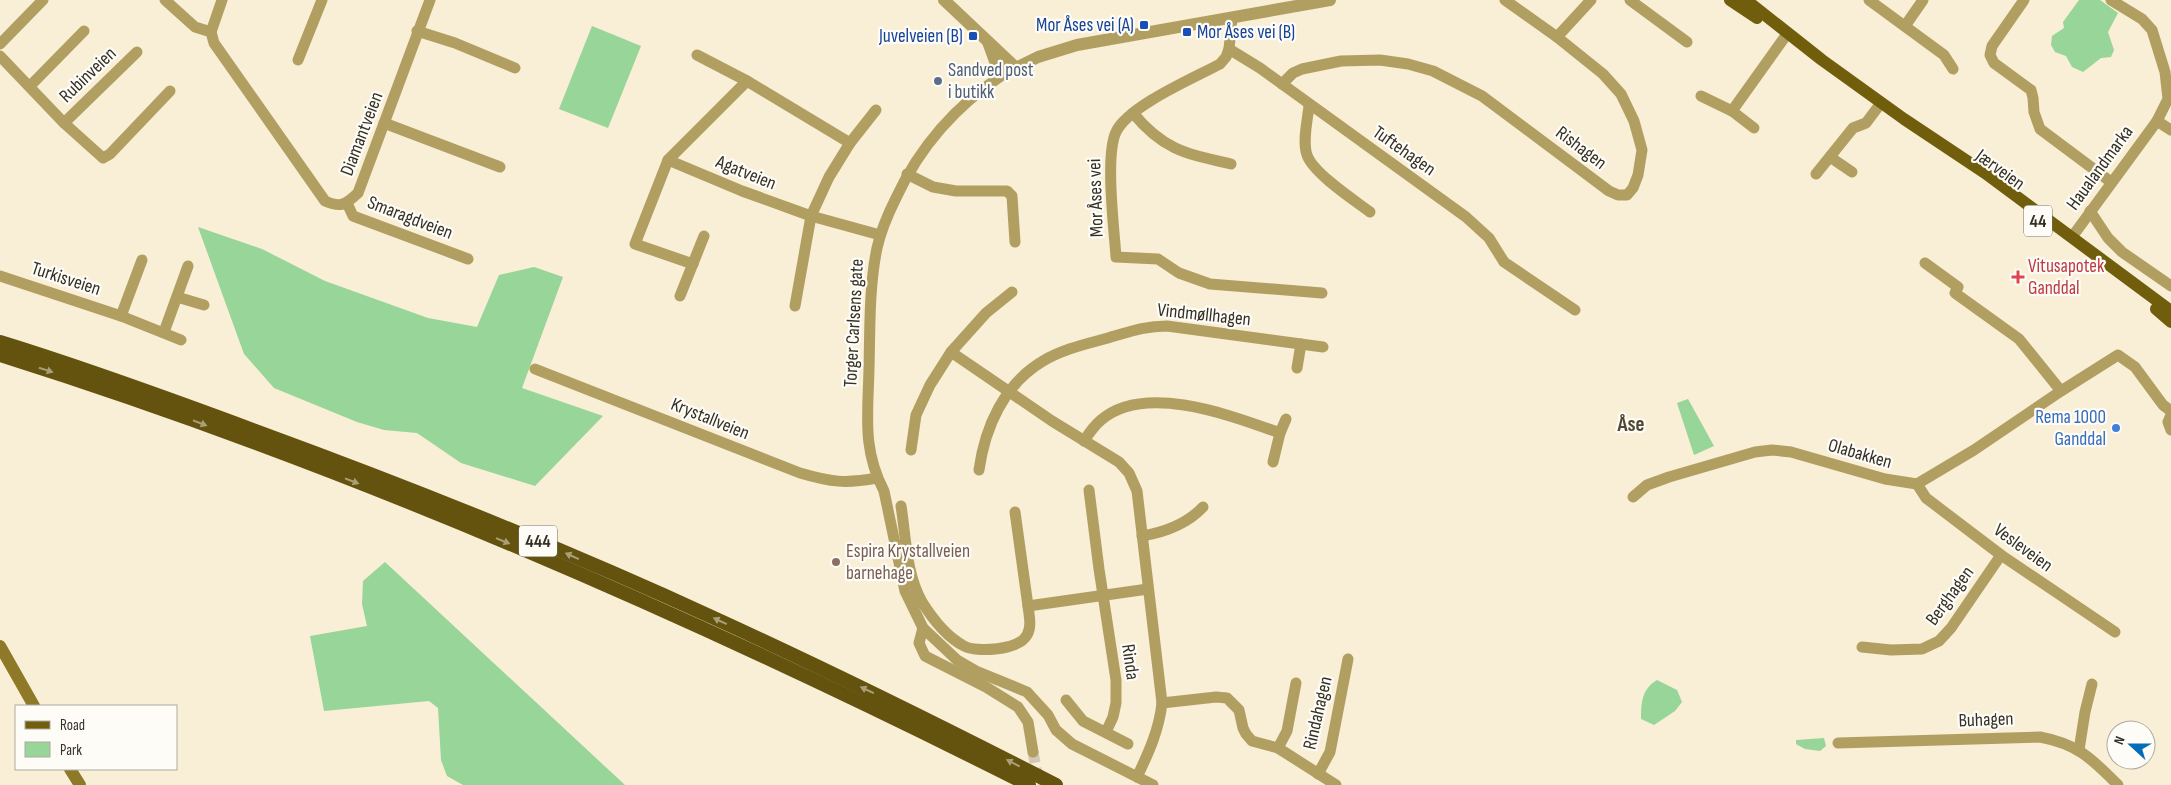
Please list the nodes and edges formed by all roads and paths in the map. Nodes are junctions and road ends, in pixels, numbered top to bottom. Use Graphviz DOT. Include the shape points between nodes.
graph roads {
  1 [pos="43,0"];
  2 [pos="165,0"];
  3 [pos="222,0"];
  4 [pos="322,0"];
  5 [pos="430,0"];
  6 [pos="944,0"];
  7 [pos="1330,0"];
  8 [pos="1505,0"];
  9 [pos="1590,0"];
  10 [pos="1630,0"];
  11 [pos="1730,0"];
  12 [pos="1746,0"];
  13 [pos="1869,0"];
  14 [pos="1923,0"];
  15 [pos="2024,0"];
  16 [pos="2112,0"];
  17 [pos="1232,18"];
  18 [pos="1904,26"];
  19 [pos="84,31"];
  20 [pos="417,31"];
  21 [pos="212,32"];
  22 [pos="1786,34"];
  23 [pos="1557,37"];
  24 [pos="988,42"];
  25 [pos="1687,42"];
  26 [pos="0,44"];
  27 [pos="1229,48"];
  28 [pos="137,52"];
  29 [pos="696,55"];
  30 [pos="0,56"];
  31 [pos="298,60"];
  32 [pos="1015,67"];
  33 [pos="515,68"];
  34 [pos="1953,69"];
  35 [pos="1004,74"];
  36 [pos="747,81"];
  37 [pos="1282,84"];
  38 [pos="30,86"];
  39 [pos="170,91"];
  40 [pos="1701,96"];
  41 [pos="1881,103"];
  42 [pos="1309,105"];
  43 [pos="876,110"];
  44 [pos="1732,111"];
  45 [pos="1133,113"];
  46 [pos="1904,119"];
  47 [pos="2157,121"];
  48 [pos="64,123"];
  49 [pos="384,123"];
  50 [pos="1754,128"];
  51 [pos="2171,130"];
  52 [pos="850,143"];
  53 [pos="1830,157"];
  54 [pos="668,160"];
  55 [pos="1231,164"];
  56 [pos="500,167"];
  57 [pos="1852,172"];
  58 [pos="907,174"];
  59 [pos="1816,174"];
  60 [pos="2111,182"];
  61 [pos="347,203"];
  62 [pos="2090,211"];
  63 [pos="1370,212"];
  64 [pos="811,216"];
  65 [pos="880,235"];
  66 [pos="704,236"];
  67 [pos="2072,237"];
  68 [pos="1015,242"];
  69 [pos="468,259"];
  70 [pos="142,260"];
  71 [pos="1925,263"];
  72 [pos="693,264"];
  73 [pos="188,266"];
  74 [pos="0,276"];
  75 [pos="2171,286"];
  76 [pos="1012,292"];
  77 [pos="1322,293"];
  78 [pos="680,296"];
  79 [pos="177,297"];
  80 [pos="204,305"];
  81 [pos="795,306"];
  82 [pos="1575,310"];
  83 [pos="2171,311"];
  84 [pos="121,316"];
  85 [pos="2171,322"];
  86 [pos="164,332"];
  87 [pos="181,340"];
  88 [pos="0,342"];
  89 [pos="1301,344"];
  90 [pos="1323,347"];
  91 [pos="951,352"];
  92 [pos="0,355"];
  93 [pos="1297,368"];
  94 [pos="535,369"];
  95 [pos="2061,391"];
  96 [pos="1010,392"];
  97 [pos="2171,413"];
  98 [pos="1286,419"];
  99 [pos="2171,430"];
  100 [pos="1280,433"];
  101 [pos="1084,441"];
  102 [pos="911,450"];
  103 [pos="1273,462"];
  104 [pos="979,470"];
  105 [pos="877,478"];
  106 [pos="1917,484"];
  107 [pos="1089,490"];
  108 [pos="1633,497"];
  109 [pos="902,506"];
  110 [pos="1203,507"];
  111 [pos="1015,512"];
  112 [pos="1142,536"];
  113 [pos="2001,555"];
  114 [pos="1148,589"];
  115 [pos="1103,595"];
  116 [pos="1028,606"];
  117 [pos="924,628"];
  118 [pos="2115,632"];
  119 [pos="0,646"];
  120 [pos="1862,647"];
  121 [pos="1348,659"];
  122 [pos="1296,684"];
  123 [pos="2092,684"];
  124 [pos="1066,700"];
  125 [pos="1162,702"];
  126 [pos="33,705"];
  127 [pos="1106,732"];
  128 [pos="1838,743"];
  129 [pos="1128,744"];
  130 [pos="1278,748"];
  131 [pos="2080,750"];
  132 [pos="1034,752"];
  133 [pos="71,770"];
  134 [pos="1318,774"];
  135 [pos="1137,777"];
  136 [pos="80,785"];
  137 [pos="1029,785"];
  138 [pos="1056,785"];
  139 [pos="1153,785"];
  140 [pos="1336,785"];
  141 [pos="2118,785"];
  1 -- 26 [label="street"];
  2 -- 21 [label="street" via="195,27"];
  3 -- 21 [label="street"];
  4 -- 31 [label="street"];
  5 -- 20 [label="street, Diamantveien"];
  6 -- 24 [label="street"];
  7 -- 17 [label="street, Torger Carlsens gate"];
  8 -- 23 [label="street, Rishagen"];
  9 -- 23 [label="street"];
  10 -- 25 [label="street"];
  11 -- 22 [label="main road, Jærveien / 44"];
  12 -- 22 [label="main road, Jærveien / 44"];
  13 -- 18 [label="street"];
  14 -- 18 [label="street"];
  15 -- 60 [label="street" via="1992,46 1990,55 1994,63 2031,90 2040,129"];
  16 -- 47 [label="street, Haualandmarka" via="2142,19 2152,30 2158,45 2168,99"];
  17 -- 27 [label="street"];
  17 -- 32 [label="street, Torger Carlsens gate" via="1077,45"];
  18 -- 34 [label="street" via="1944,55"];
  19 -- 38 [label="street, Rubinveien"];
  20 -- 33 [label="street"];
  20 -- 49 [label="street, Diamantveien"];
  21 -- 61 [label="street, Diamantveien" via="214,43 324,201 336,206"];
  22 -- 41 [label="main road, Jærveien / 44"];
  22 -- 44 [label="street"];
  23 -- 37 [label="street, Rishagen" via="1603,74 1620,94 1634,121 1642,150 1638,175 1627,194 1609,191 1482,96 1433,72 1408,64 1380,60 1341,61 1302,69"];
  24 -- 32 [label="street"];
  24 -- 35 [label="street" via="996,64"];
  27 -- 37 [label="street, Tuftehagen"];
  27 -- 45 [label="street, Mor Åses vei" via="1220,64 1147,102"];
  28 -- 48 [label="street, Rubinveien"];
  29 -- 36 [label="street"];
  30 -- 38 [label="street, Rubinveien"];
  32 -- 35 [label="street, Torger Carlsens gate"];
  35 -- 58 [label="street, Torger Carlsens gate" via="979,90 938,129"];
  36 -- 52 [label="street"];
  36 -- 54 [label="street"];
  37 -- 42 [label="street, Tuftehagen"];
  38 -- 48 [label="street, Rubinveien"];
  39 -- 48 [label="street, Rubinveien" via="103,158"];
  40 -- 44 [label="street"];
  41 -- 46 [label="main road, Jærveien / 44"];
  41 -- 53 [label="street" via="1866,123 1853,128"];
  42 -- 63 [label="street" via="1307,155 1336,187"];
  42 -- 82 [label="street, Tuftehagen" via="1466,217 1489,238 1504,262"];
  43 -- 52 [label="street"];
  44 -- 50 [label="street"];
  45 -- 55 [label="street" via="1146,130 1175,149"];
  45 -- 77 [label="street, Mor Åses vei" via="1116,130 1112,145 1116,257 1158,259 1179,273 1210,284"];
  46 -- 67 [label="main road, Jærveien / 44"];
  46 -- 85 [label="main road, Jærveien / 44"];
  47 -- 51 [label="street, Haualandmarka"];
  47 -- 60 [label="street, Haualandmarka"];
  49 -- 56 [label="street"];
  49 -- 61 [label="street, Diamantveien" via="358,193"];
  52 -- 64 [label="street" via="829,177"];
  53 -- 57 [label="street"];
  53 -- 59 [label="street"];
  54 -- 64 [label="street, Agatveien"];
  54 -- 72 [label="street" via="635,244"];
  58 -- 65 [label="street, Torger Carlsens gate"];
  58 -- 68 [label="street" via="933,187 956,191 1007,191 1012,196"];
  60 -- 62 [label="street, Haualandmarka"];
  61 -- 69 [label="street, Smaragdveien" via="354,216"];
  62 -- 67 [label="street, Haualandmarka"];
  62 -- 75 [label="street" via="2122,252"];
  64 -- 65 [label="street, Agatveien"];
  64 -- 81 [label="street"];
  65 -- 105 [label="street, Torger Carlsens gate" via="871,290 868,443"];
  66 -- 72 [label="street"];
  67 -- 83 [label="main road, Jærveien / 44"];
  70 -- 84 [label="street"];
  71 -- 95 [label="street" via="1958,287 1955,293 2019,339"];
  72 -- 78 [label="street"];
  73 -- 79 [label="street"];
  74 -- 84 [label="street, Turkisveien"];
  76 -- 91 [label="street" via="986,313"];
  79 -- 80 [label="street"];
  79 -- 86 [label="street"];
  84 -- 86 [label="street, Turkisveien"];
  86 -- 87 [label="street, Turkisveien"];
  138 -- 88 [label="highway, 444, one-way" via="914,712 713,617 507,528 182,403"];
  89 -- 90 [label="street, Vindmøllhagen"];
  89 -- 93 [label="street"];
  89 -- 96 [label="street, Vindmøllhagen" via="1148,326 1083,344 1042,361"];
  91 -- 96 [label="street"];
  91 -- 102 [label="street" via="916,415"];
  92 -- 137 [label="highway, 444, one-way" via="182,416 561,565 909,725"];
  94 -- 105 [label="street, Krystallveien" via="800,473 830,481"];
  95 -- 97 [label="street" via="2118,355 2135,368"];
  95 -- 106 [label="street"];
  96 -- 101 [label="street"];
  96 -- 104 [label="street, Vindmøllhagen" via="990,423"];
  97 -- 99 [label="street" via="2168,422"];
  98 -- 100 [label="street"];
  100 -- 101 [label="street" via="1204,408 1137,403 1102,419"];
  100 -- 103 [label="street"];
  101 -- 112 [label="street" via="1119,462 1129,473 1137,491"];
  105 -- 117 [label="street, Torger Carlsens gate" via="884,491 905,591"];
  106 -- 108 [label="street, Olabakken" via="1772,450 1755,452 1654,482"];
  106 -- 113 [label="street, Vesleveien" via="1926,498"];
  107 -- 115 [label="street, Rinda"];
  109 -- 116 [label="street" via="913,581 922,602 947,634 964,646 980,651 1020,643 1030,628"];
  110 -- 112 [label="street" via="1183,523 1160,533"];
  111 -- 116 [label="street"];
  112 -- 114 [label="street"];
  113 -- 118 [label="street, Vesleveien"];
  113 -- 120 [label="street, Berghagen" via="1940,640 1922,649"];
  114 -- 115 [label="street"];
  114 -- 125 [label="street"];
  115 -- 116 [label="street"];
  115 -- 127 [label="street, Rinda" via="1116,680 1116,703"];
  117 -- 132 [label="street" via="918,643 925,656 1018,707 1028,722"];
  117 -- 135 [label="street" via="957,660 1027,692 1048,715 1056,730 1072,744"];
  119 -- 126 [label="main road"];
  121 -- 134 [label="street, Rindahagen" via="1330,752"];
  122 -- 130 [label="street, Rindahagen" via="1287,731"];
  123 -- 131 [label="street"];
  124 -- 127 [label="street" via="1083,721"];
  125 -- 130 [label="street, Rindahagen" via="1227,698 1239,710 1249,738"];
  125 -- 135 [label="street" via="1160,722"];
  127 -- 129 [label="street"];
  128 -- 131 [label="street, Buhagen" via="2026,736 2060,740"];
  130 -- 134 [label="street, Rindahagen"];
  131 -- 141 [label="street, Buhagen"];
  133 -- 136 [label="main road"];
  134 -- 140 [label="street, Rindahagen"];
  135 -- 139 [label="street"];
}
